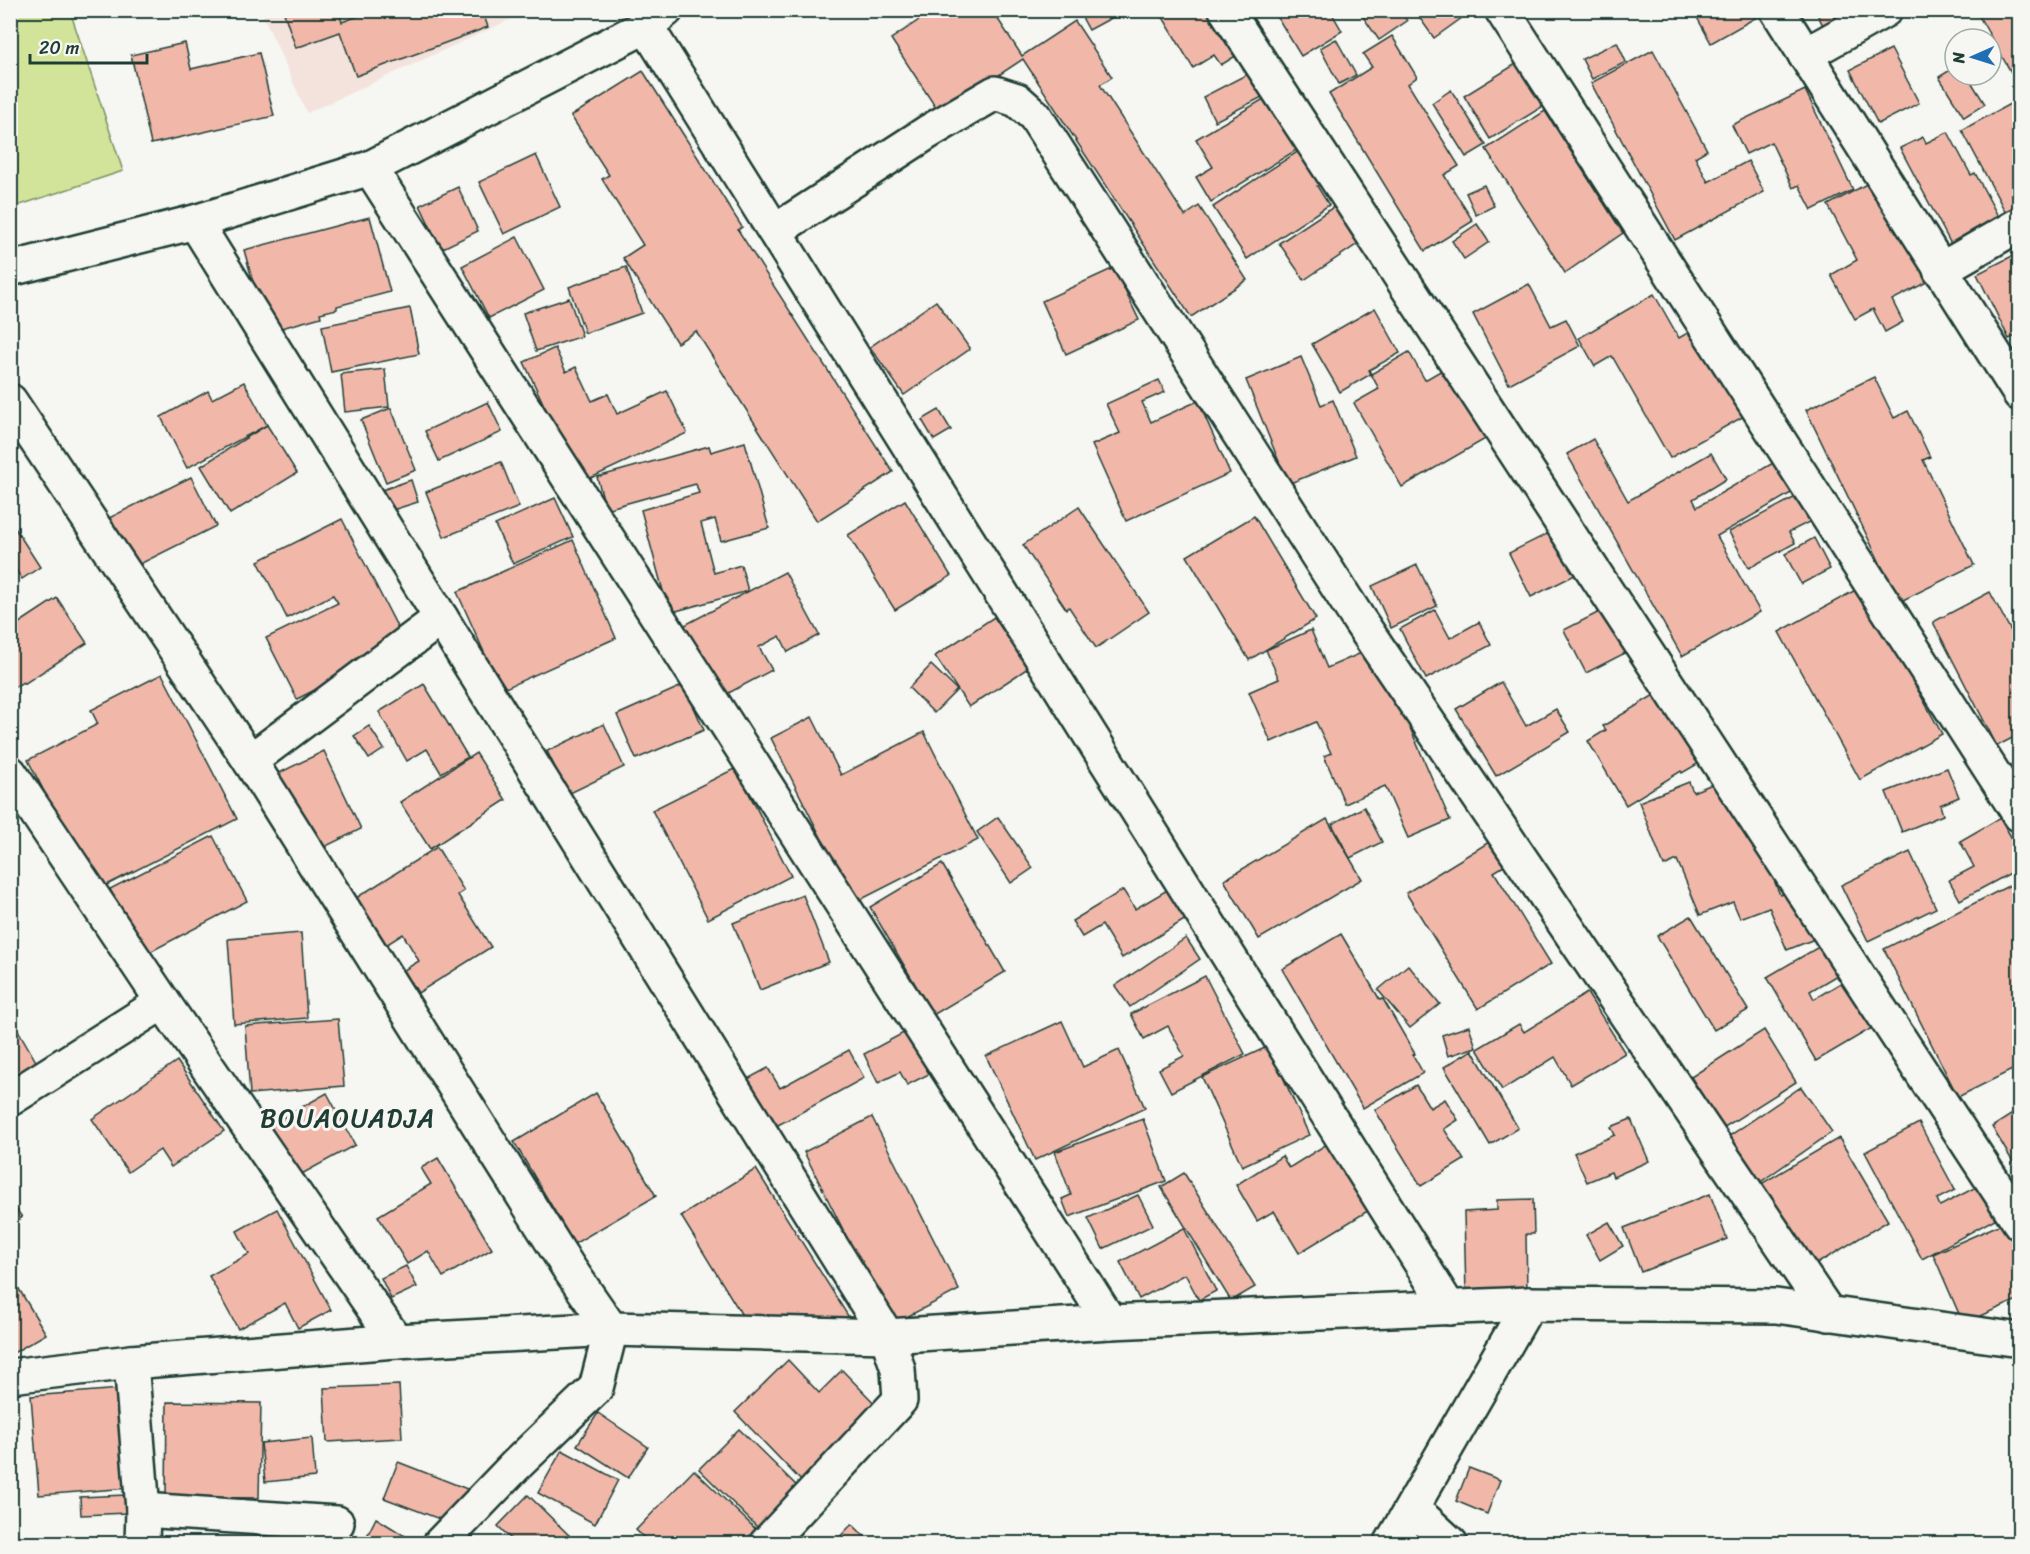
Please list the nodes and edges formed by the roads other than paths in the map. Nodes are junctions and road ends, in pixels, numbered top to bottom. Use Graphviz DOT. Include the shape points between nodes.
graph roads {
  1 [pos="1226,10"];
  2 [pos="1502,10"];
  3 [pos="1777,10"];
  4 [pos="1885,10"];
  5 [pos="656,18"];
  6 [pos="1805,55"];
  7 [pos="370,168"];
  8 [pos="195,222"];
  9 [pos="2019,224"];
  10 [pos="775,231"];
  11 [pos="10,269"];
  12 [pos="1940,270"];
  13 [pos="2019,394"];
  14 [pos="10,401"];
  15 [pos="441,618"];
  16 [pos="250,761"];
  17 [pos="10,773"];
  18 [pos="2019,815"];
  19 [pos="163,1002"];
  20 [pos="10,1099"];
  21 [pos="2019,1223"];
  22 [pos="1529,1304"];
  23 [pos="1449,1308"];
  24 [pos="1829,1314"];
  25 [pos="1110,1322"];
  26 [pos="611,1329"];
  27 [pos="887,1336"];
  28 [pos="2019,1340"];
  29 [pos="396,1341"];
  30 [pos="131,1362"];
  31 [pos="10,1376"];
  32 [pos="143,1510"];
  33 [pos="1425,1520"];
  34 [pos="337,1523"];
  35 [pos="142,1544"];
  36 [pos="440,1544"];
  37 [pos="766,1544"];
  38 [pos="1391,1544"];
  39 [pos="1451,1544"];
  1 -- 21 [label="street"];
  2 -- 18 [label="street"];
  3 -- 6 [label="street"];
  4 -- 6 [label="street"];
  5 -- 7 [label="street"];
  5 -- 10 [label="street"];
  6 -- 12 [label="street"];
  7 -- 8 [label="street"];
  7 -- 25 [label="street"];
  8 -- 11 [label="street"];
  8 -- 15 [label="street"];
  9 -- 12 [label="street"];
  10 -- 23 [label="street"];
  10 -- 24 [label="street" via="995,93 1017,100 1035,116 1359,620"];
  12 -- 13 [label="street"];
  14 -- 16 [label="street"];
  15 -- 16 [label="street"];
  15 -- 27 [label="street"];
  16 -- 26 [label="street" via="568,1267"];
  17 -- 19 [label="street"];
  19 -- 20 [label="street"];
  19 -- 29 [label="street"];
  22 -- 23 [label="street"];
  22 -- 24 [label="street" via="1776,1306"];
  22 -- 38 [label="street"];
  23 -- 25 [label="street"];
  24 -- 28 [label="street"];
  25 -- 27 [label="street"];
  26 -- 27 [label="street"];
  26 -- 29 [label="street"];
  26 -- 36 [label="street" via="596,1388"];
  27 -- 37 [label="street" via="898,1369 900,1400"];
  29 -- 30 [label="street"];
  30 -- 31 [label="street"];
  30 -- 32 [label="street"];
  32 -- 34 [label="street"];
  32 -- 35 [label="street"];
  33 -- 39 [label="street"];
}
